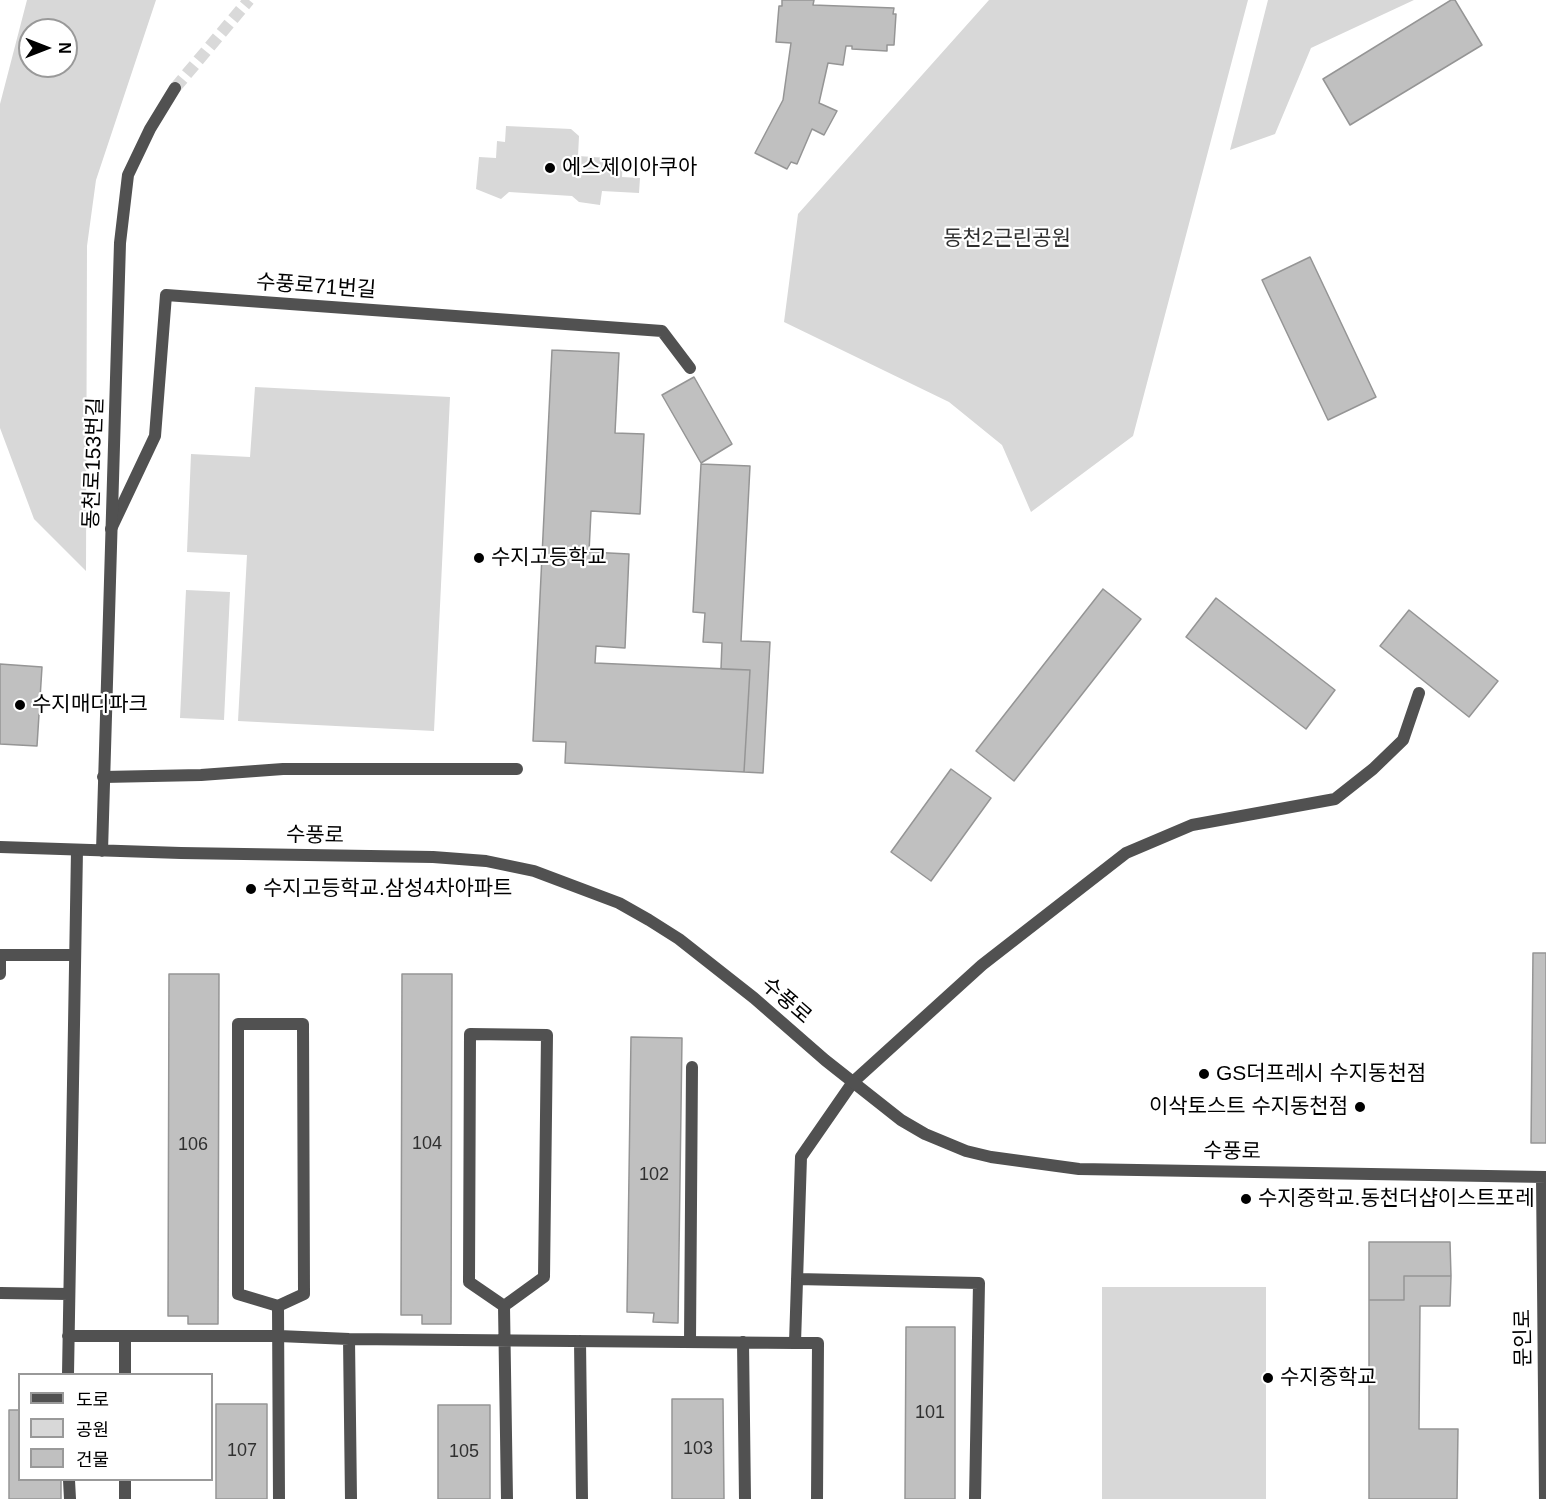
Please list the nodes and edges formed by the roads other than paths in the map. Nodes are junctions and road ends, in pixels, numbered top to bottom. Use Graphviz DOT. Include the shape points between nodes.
graph roads {
  1 [pos="175,88"];
  2 [pos="690,368"];
  3 [pos="111,530"];
  4 [pos="1419,693"];
  5 [pos="517,769"];
  6 [pos="103,777"];
  7 [pos="0,847"];
  8 [pos="77,850"];
  9 [pos="102,851"];
  10 [pos="75,955"];
  11 [pos="0,974"];
  12 [pos="692,1067"];
  13 [pos="853,1082"];
  14 [pos="1544,1177"];
  15 [pos="797,1279"];
  16 [pos="0,1293"];
  17 [pos="69,1294"];
  18 [pos="278,1306"];
  19 [pos="504,1306"];
  20 [pos="68,1336"];
  21 [pos="279,1336"];
  22 [pos="125,1337"];
  23 [pos="349,1339"];
  24 [pos="504,1340"];
  25 [pos="580,1341"];
  26 [pos="690,1341"];
  27 [pos="743,1342"];
  28 [pos="795,1342"];
  29 [pos="68,1373"];
  30 [pos="125,1373"];
  31 [pos="69,1481"];
  32 [pos="125,1481"];
  33 [pos="69,1499"];
  34 [pos="125,1499"];
  35 [pos="279,1499"];
  36 [pos="351,1499"];
  37 [pos="507,1499"];
  38 [pos="582,1499"];
  39 [pos="745,1499"];
  40 [pos="817,1499"];
  41 [pos="975,1499"];
  42 [pos="1545,1499"];
  1 -- 3 [label="street, 동천로153번길" via="128,175 120,243"];
  2 -- 3 [label="street, 수풍로71번길" via="662,332 166,295 155,436"];
  3 -- 6 [label="street, 동천로153번길"];
  4 -- 13 [label="street" via="1403,740 1335,799 1192,825 1126,854 982,965"];
  5 -- 6 [label="street" via="283,769"];
  6 -- 9 [label="street, 동천로153번길"];
  7 -- 8 [label="street, 수풍로"];
  8 -- 9 [label="street, 수풍로"];
  8 -- 10 [label="street"];
  9 -- 13 [label="street, 수풍로" via="433,857 534,870 619,903 679,939"];
  10 -- 11 [label="street" via="0,955"];
  10 -- 17 [label="street"];
  12 -- 26 [label="street"];
  13 -- 14 [label="street, 수풍로" via="925,1134 966,1151 1022,1163 1079,1169"];
  13 -- 15 [label="street" via="801,1157"];
  14 -- 42 [label="street, 문인로"];
  15 -- 28 [label="street"];
  15 -- 41 [label="street" via="979,1283"];
  16 -- 17 [label="street"];
  17 -- 20 [label="street"];
  18 -- 18 [label="street" via="304,1294 303,1024 238,1024 238,1294"];
  18 -- 21 [label="street"];
  19 -- 19 [label="street" via="544,1277 547,1035 470,1034 469,1282"];
  19 -- 24 [label="street"];
  20 -- 22 [label="street"];
  20 -- 29 [label="street"];
  21 -- 22 [label="street"];
  21 -- 23 [label="street"];
  21 -- 35 [label="street"];
  22 -- 30 [label="street"];
  23 -- 24 [label="street"];
  23 -- 36 [label="street"];
  24 -- 25 [label="street"];
  24 -- 37 [label="street"];
  25 -- 26 [label="street"];
  25 -- 38 [label="street"];
  26 -- 27 [label="street"];
  27 -- 28 [label="street"];
  27 -- 39 [label="street"];
  28 -- 40 [label="street" via="818,1343"];
  31 -- 33 [label="street"];
  32 -- 34 [label="street"];
}
